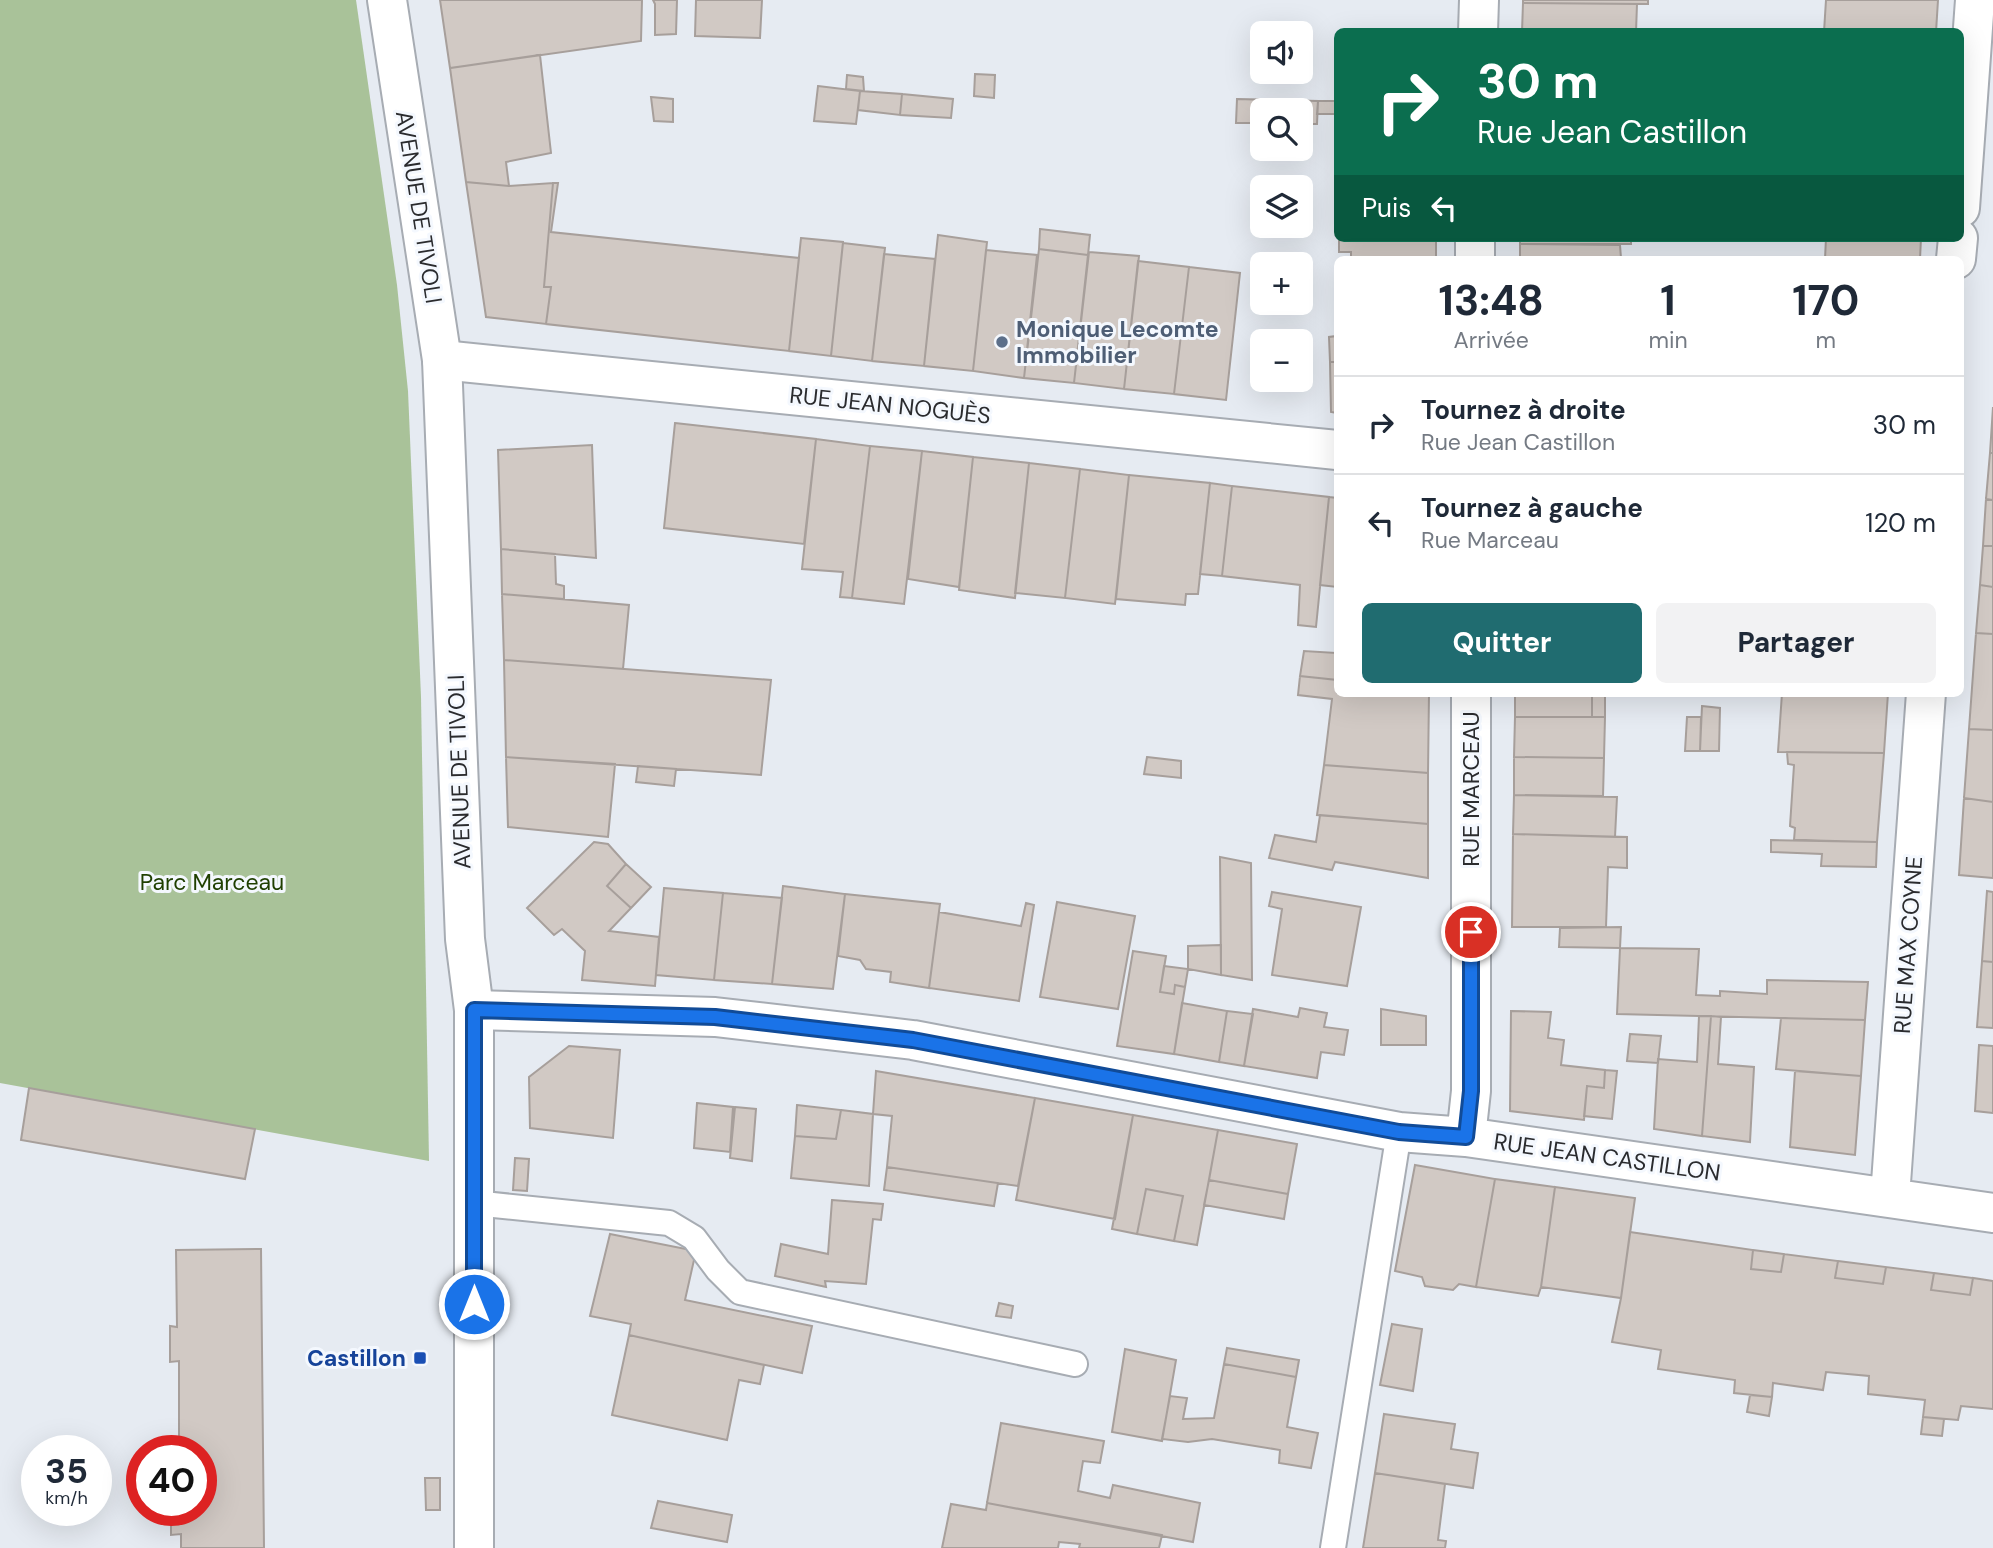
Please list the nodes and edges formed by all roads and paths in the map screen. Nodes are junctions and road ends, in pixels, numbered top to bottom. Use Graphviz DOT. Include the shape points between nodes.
graph roads {
  1 [pos="387,0"];
  2 [pos="1479,0"];
  3 [pos="1975,0"];
  4 [pos="1478,28"];
  5 [pos="1964,153"];
  6 [pos="442,360"];
  7 [pos="1334,450"];
  8 [pos="1471,697"];
  9 [pos="1926,697"];
  10 [pos="474,1010"];
  11 [pos="1399,1132"];
  12 [pos="1466,1137"];
  13 [pos="1890,1197"];
  14 [pos="474,1203"];
  15 [pos="1993,1213"];
  16 [pos="1075,1364"];
  17 [pos="474,1548"];
  18 [pos="1333,1548"];
  1 -- 6 [label="street, AVENUE DE TIVOLI"];
  2 -- 4 [label="street"];
  3 -- 5 [label="street"];
  6 -- 7 [label="street, RUE JEAN NOGUÈS"];
  6 -- 10 [label="street, AVENUE DE TIVOLI" via="465,925"];
  8 -- 12 [label="street, RUE MARCEAU" via="1471,1091"];
  9 -- 13 [label="street, RUE MAX COYNE"];
  10 -- 11 [label="street, RUE JEAN CASTILLON" via="715,1017 913,1040"];
  10 -- 14 [label="street, AVENUE DE TIVOLI"];
  11 -- 12 [label="street, RUE JEAN CASTILLON"];
  11 -- 18 [label="lane"];
  12 -- 13 [label="street, RUE JEAN CASTILLON"];
  13 -- 15 [label="street, RUE JEAN CASTILLON"];
  14 -- 16 [label="lane" via="669,1223 694,1238 740,1292"];
  14 -- 17 [label="street, AVENUE DE TIVOLI"];
}
